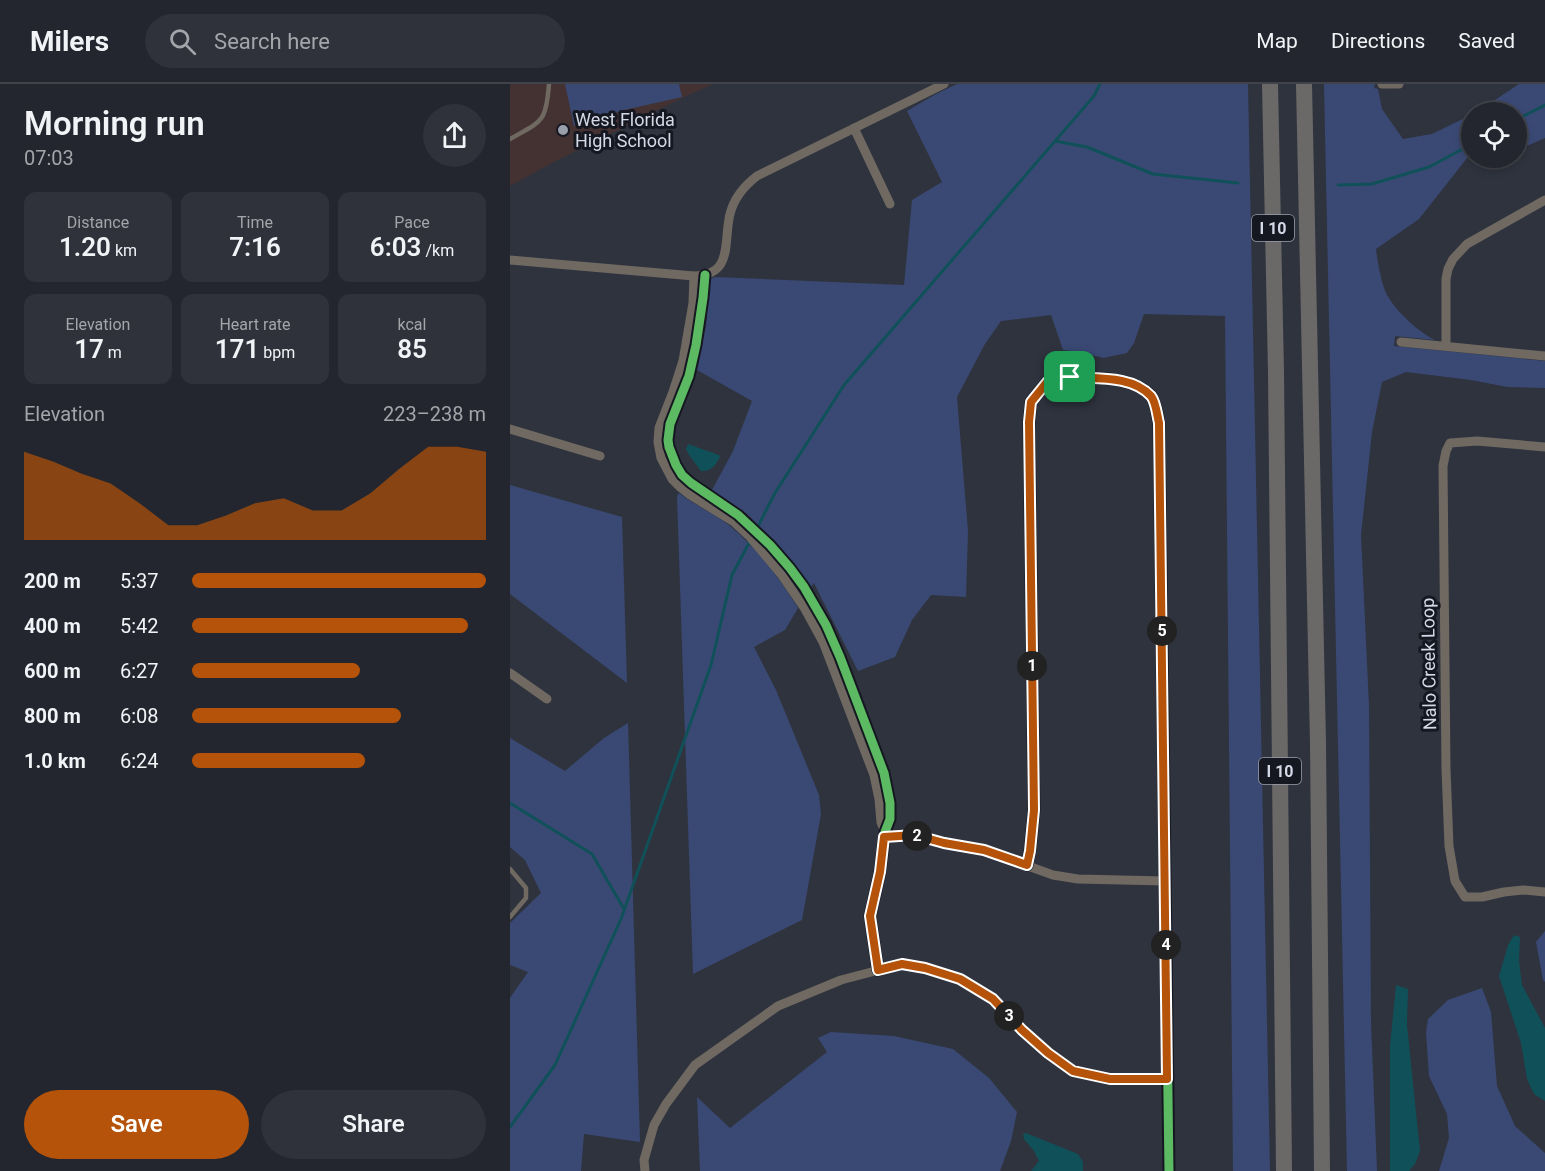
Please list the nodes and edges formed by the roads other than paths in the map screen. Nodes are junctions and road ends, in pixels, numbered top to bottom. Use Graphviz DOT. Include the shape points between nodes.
graph roads {
  1 [pos="549,84"];
  2 [pos="1270,84"];
  3 [pos="1304,84"];
  4 [pos="1382,84"];
  5 [pos="1399,84"];
  6 [pos="941,85"];
  7 [pos="854,128"];
  8 [pos="510,139"];
  9 [pos="1542,201"];
  10 [pos="890,204"];
  11 [pos="1545,212"];
  12 [pos="510,260"];
  13 [pos="699,276"];
  14 [pos="1401,342"];
  15 [pos="1446,346"];
  16 [pos="1545,356"];
  17 [pos="510,429"];
  18 [pos="1545,447"];
  19 [pos="600,456"];
  20 [pos="510,673"];
  21 [pos="847,688"];
  22 [pos="547,699"];
  23 [pos="878,754"];
  24 [pos="867,756"];
  25 [pos="884,834"];
  26 [pos="1027,865"];
  27 [pos="510,869"];
  28 [pos="1165,881"];
  29 [pos="1545,892"];
  30 [pos="510,917"];
  31 [pos="878,970"];
  32 [pos="1167,1079"];
  33 [pos="645,1171"];
  34 [pos="1169,1171"];
  35 [pos="1284,1171"];
  36 [pos="1322,1171"];
  1 -- 8 [label="lane" via="543,118"];
  2 -- 35 [label="highway, I 10"];
  3 -- 36 [label="highway, I 10"];
  4 -- 5 [label="street"];
  6 -- 7 [label="street"];
  7 -- 10 [label="street"];
  7 -- 13 [label="street" via="748,183 729,214 724,258 717,269"];
  9 -- 11 [label="street"];
  9 -- 15 [label="street" via="1467,244 1453,259 1446,279"];
  12 -- 13 [label="street"];
  13 -- 21 [label="street" via="678,393 659,428 661,458 680,487 736,519 767,549 811,618"];
  14 -- 15 [label="street"];
  15 -- 16 [label="street"];
  17 -- 19 [label="street"];
  18 -- 29 [label="street, Nalo Creek Loop" via="1450,442 1443,466 1447,791 1455,881 1465,897"];
  20 -- 22 [label="street"];
  21 -- 23 [label="street"];
  21 -- 24 [label="street"];
  23 -- 24 [label="street"];
  23 -- 25 [label="street" via="890,803 890,819"];
  24 -- 25 [label="street"];
  25 -- 26 [label="street" via="915,835 984,850"];
  25 -- 31 [label="street" via="870,916"];
  26 -- 28 [label="street" via="1078,879"];
  26 -- 28 [label="street" via="1034,810 1031,402 1048,381 1070,377 1115,380 1137,385 1153,398 1159,423"];
  27 -- 30 [label="lane" via="526,888 526,898"];
  28 -- 32 [label="street"];
  31 -- 32 [label="street" via="902,964 960,979 993,999 1022,1030 1073,1071 1110,1079"];
  31 -- 33 [label="street" via="840,980 778,1006 695,1065 654,1125 644,1160"];
  32 -- 34 [label="street"];
}
